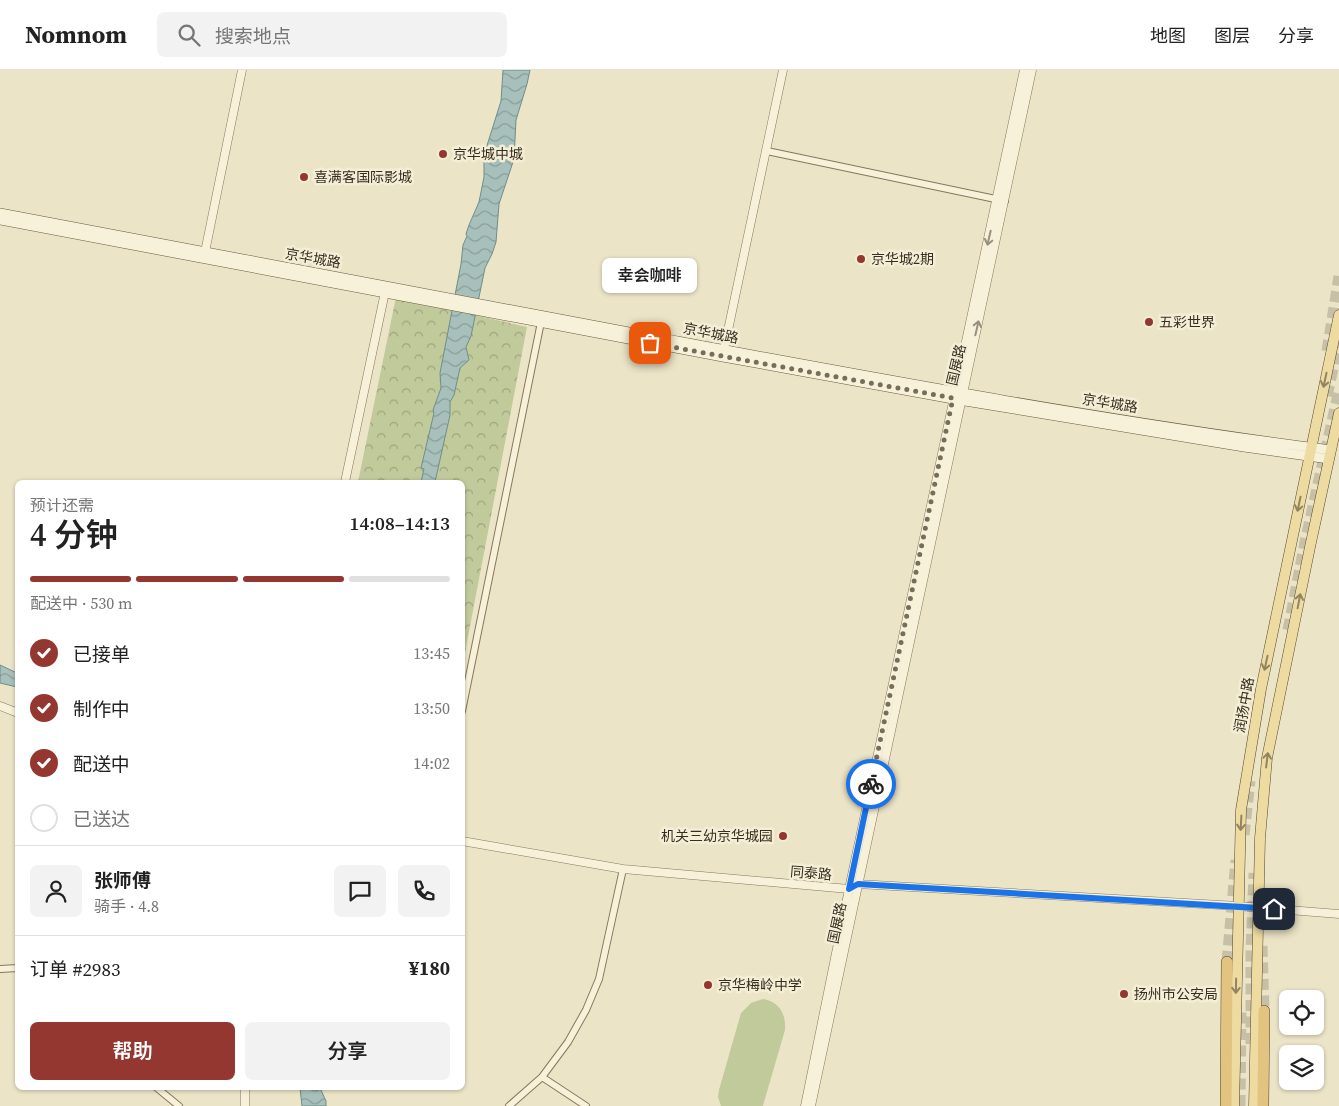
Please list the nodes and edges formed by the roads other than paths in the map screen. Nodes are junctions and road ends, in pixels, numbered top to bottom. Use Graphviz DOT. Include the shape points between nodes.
graph roads {
  1 [pos="242,70"];
  2 [pos="783,70"];
  3 [pos="1024,70"];
  4 [pos="1032,70"];
  5 [pos="766,152"];
  6 [pos="1001,200"];
  7 [pos="0,213"];
  8 [pos="0,220"];
  9 [pos="205,255"];
  10 [pos="384,292"];
  11 [pos="437,298"];
  12 [pos="489,308"];
  13 [pos="1339,315"];
  14 [pos="541,322"];
  15 [pos="724,353"];
  16 [pos="958,395"];
  17 [pos="1339,413"];
  18 [pos="1310,452"];
  19 [pos="1335,455"];
  20 [pos="345,480"];
  21 [pos="465,696"];
  22 [pos="0,706"];
  23 [pos="15,712"];
  24 [pos="465,842"];
  25 [pos="623,869"];
  26 [pos="858,884"];
  27 [pos="849,889"];
  28 [pos="1238,906"];
  29 [pos="1257,908"];
  30 [pos="1339,914"];
  31 [pos="1227,962"];
  32 [pos="15,968"];
  33 [pos="0,969"];
  34 [pos="1264,1011"];
  35 [pos="542,1078"];
  36 [pos="160,1090"];
  37 [pos="245,1090"];
  38 [pos="179,1106"];
  39 [pos="245,1106"];
  40 [pos="509,1106"];
  41 [pos="586,1106"];
  42 [pos="805,1106"];
  43 [pos="811,1106"];
  44 [pos="1226,1106"];
  45 [pos="1234,1106"];
  46 [pos="1254,1106"];
  47 [pos="1263,1106"];
  1 -- 9 [label="street"];
  2 -- 5 [label="street"];
  3 -- 6 [label="street, 国展路"];
  4 -- 6 [label="street, 国展路"];
  5 -- 6 [label="street"];
  5 -- 15 [label="street"];
  6 -- 16 [label="street, 国展路"];
  7 -- 9 [label="main road, 京华城路"];
  8 -- 9 [label="main road, 京华城路"];
  9 -- 10 [label="main road, 京华城路"];
  9 -- 11 [label="main road, 京华城路"];
  10 -- 11 [label="main road, 京华城路"];
  10 -- 20 [label="street"];
  11 -- 12 [label="main road, 京华城路"];
  12 -- 14 [label="main road, 京华城路"];
  12 -- 15 [label="main road, 京华城路"];
  13 -- 18 [label="main road, 润扬中路, one-way"];
  14 -- 15 [label="main road, 京华城路"];
  14 -- 21 [label="street"];
  15 -- 16 [label="main road, 京华城路"];
  16 -- 18 [label="main road, 京华城路"];
  16 -- 26 [label="street, 国展路"];
  16 -- 27 [label="street, 国展路"];
  17 -- 19 [label="main road"];
  18 -- 19 [label="main road, 京华城路"];
  18 -- 28 [label="main road, 润扬中路, one-way" via="1247,766 1241,810"];
  29 -- 19 [label="main road, one-way" via="1267,758 1310,546"];
  22 -- 23 [label="street"];
  24 -- 25 [label="street, 同泰路"];
  25 -- 27 [label="street, 同泰路"];
  25 -- 35 [label="street" via="599,980 568,1042"];
  26 -- 27 [label="street, 同泰路"];
  26 -- 28 [label="street"];
  26 -- 43 [label="street, 国展路"];
  27 -- 42 [label="street, 国展路"];
  28 -- 29 [label="street"];
  28 -- 45 [label="main road, 润扬中路, one-way"];
  29 -- 30 [label="street"];
  29 -- 46 [label="main road"];
  31 -- 44 [label="highway"];
  32 -- 33 [label="street"];
  34 -- 47 [label="highway"];
  35 -- 40 [label="street"];
  35 -- 41 [label="street"];
  36 -- 38 [label="street"];
  37 -- 39 [label="street"];
}
